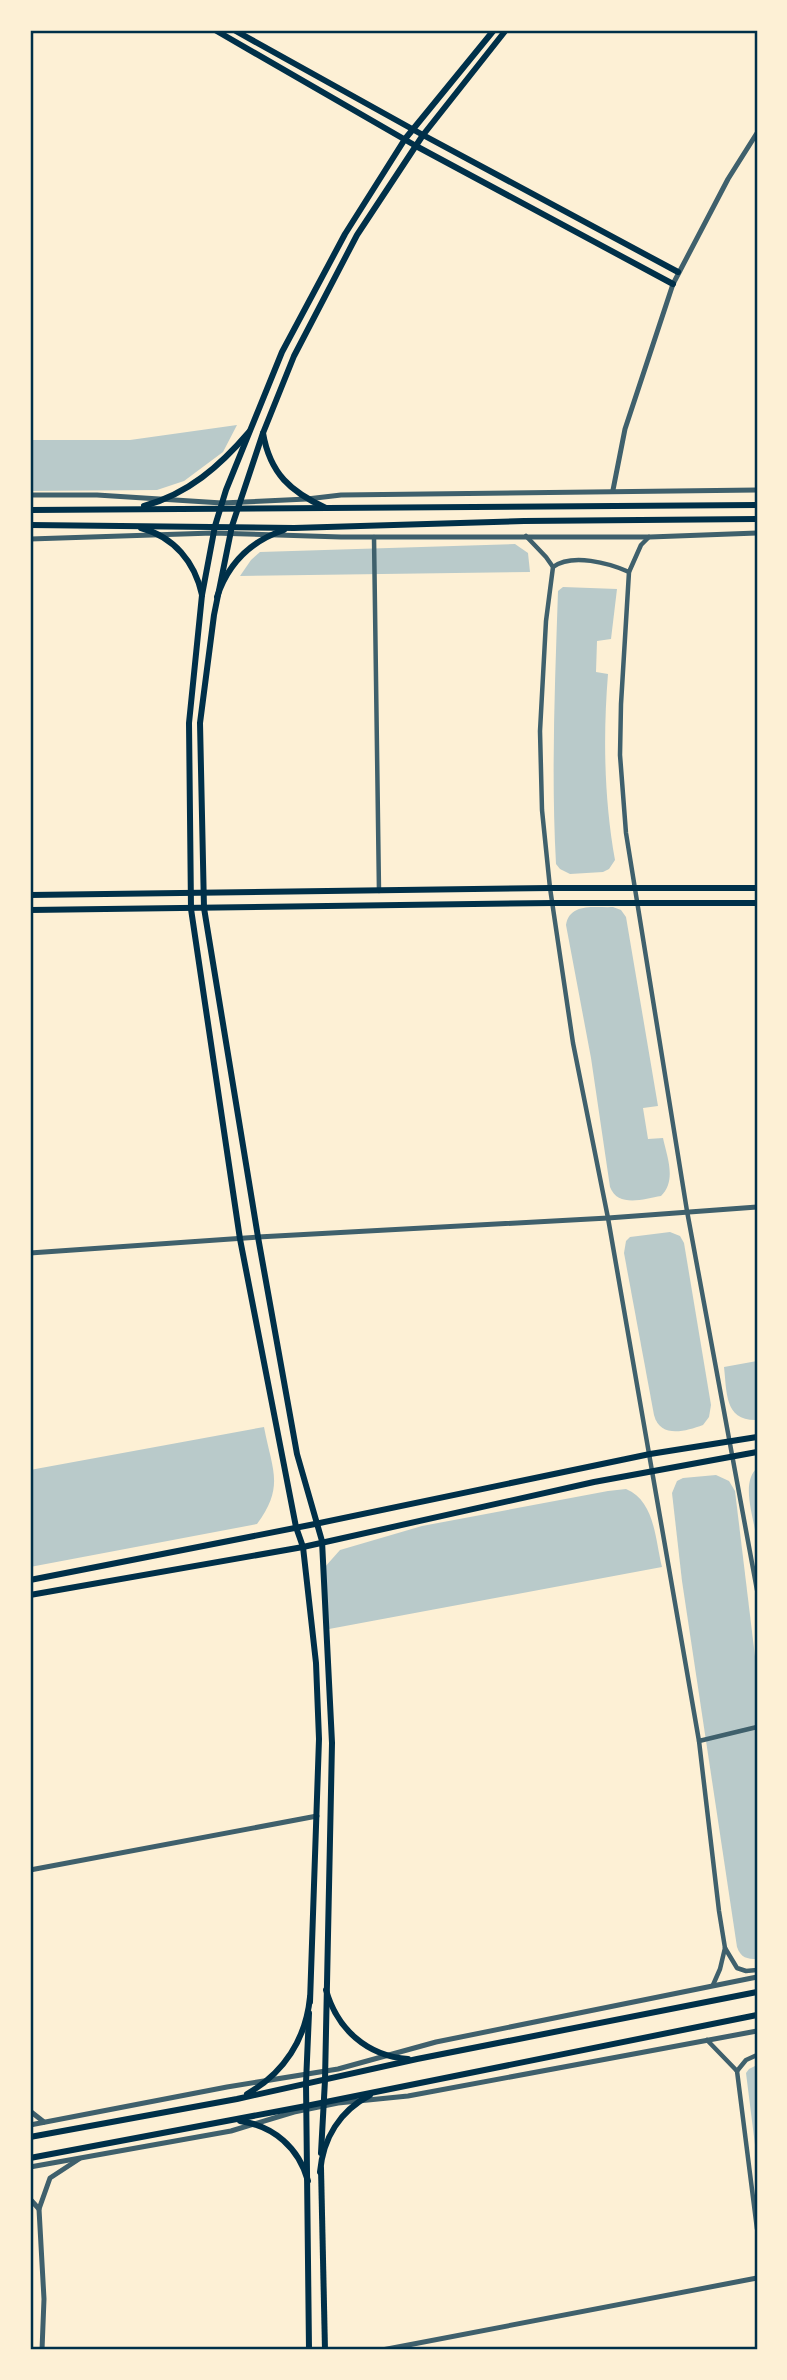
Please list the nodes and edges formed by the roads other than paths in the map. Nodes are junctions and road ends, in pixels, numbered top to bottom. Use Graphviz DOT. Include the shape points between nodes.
graph roads {
  1 [pos="215,30"];
  2 [pos="234,30"];
  3 [pos="494,30"];
  4 [pos="506,30"];
  5 [pos="412,129"];
  6 [pos="757,132"];
  7 [pos="423,135"];
  8 [pos="405,139"];
  9 [pos="416,146"];
  10 [pos="678,272"];
  11 [pos="673,284"];
  12 [pos="249,432"];
  13 [pos="263,433"];
  14 [pos="613,490"];
  15 [pos="757,490"];
  16 [pos="30,495"];
  17 [pos="307,499"];
  18 [pos="162,500"];
  19 [pos="757,505"];
  20 [pos="221,506"];
  21 [pos="238,506"];
  22 [pos="118,508"];
  23 [pos="335,509"];
  24 [pos="30,510"];
  25 [pos="757,519"];
  26 [pos="30,525"];
  27 [pos="129,526"];
  28 [pos="294,528"];
  29 [pos="214,530"];
  30 [pos="231,530"];
  31 [pos="757,533"];
  32 [pos="272,534"];
  33 [pos="160,535"];
  34 [pos="525,535"];
  35 [pos="374,536"];
  36 [pos="650,537"];
  37 [pos="30,539"];
  38 [pos="553,567"];
  39 [pos="629,572"];
  40 [pos="202,595"];
  41 [pos="217,597"];
  42 [pos="550,888"];
  43 [pos="757,888"];
  44 [pos="635,890"];
  45 [pos="379,891"];
  46 [pos="189,894"];
  47 [pos="202,894"];
  48 [pos="30,895"];
  49 [pos="553,903"];
  50 [pos="638,903"];
  51 [pos="757,903"];
  52 [pos="204,908"];
  53 [pos="191,909"];
  54 [pos="30,910"];
  55 [pos="757,1207"];
  56 [pos="688,1211"];
  57 [pos="608,1218"];
  58 [pos="258,1237"];
  59 [pos="240,1239"];
  60 [pos="30,1253"];
  61 [pos="757,1437"];
  62 [pos="730,1441"];
  63 [pos="757,1452"];
  64 [pos="650,1454"];
  65 [pos="734,1455"];
  66 [pos="652,1472"];
  67 [pos="315,1524"];
  68 [pos="296,1527"];
  69 [pos="321,1541"];
  70 [pos="303,1547"];
  71 [pos="30,1580"];
  72 [pos="757,1590"];
  73 [pos="30,1595"];
  74 [pos="757,1727"];
  75 [pos="699,1741"];
  76 [pos="317,1816"];
  77 [pos="30,1870"];
  78 [pos="725,1948"];
  79 [pos="757,1970"];
  80 [pos="757,1976"];
  81 [pos="713,1985"];
  82 [pos="326,1990"];
  83 [pos="757,1992"];
  84 [pos="310,1997"];
  85 [pos="757,2015"];
  86 [pos="757,2031"];
  87 [pos="707,2039"];
  88 [pos="757,2055"];
  89 [pos="388,2056"];
  90 [pos="417,2059"];
  91 [pos="737,2071"];
  92 [pos="325,2072"];
  93 [pos="306,2075"];
  94 [pos="269,2080"];
  95 [pos="326,2080"];
  96 [pos="306,2084"];
  97 [pos="393,2087"];
  98 [pos="237,2099"];
  99 [pos="361,2100"];
  100 [pos="324,2104"];
  101 [pos="306,2108"];
  102 [pos="30,2111"];
  103 [pos="227,2121"];
  104 [pos="44,2122"];
  105 [pos="254,2124"];
  106 [pos="30,2125"];
  107 [pos="30,2137"];
  108 [pos="30,2158"];
  109 [pos="81,2158"];
  110 [pos="30,2167"];
  111 [pos="320,2172"];
  112 [pos="308,2182"];
  113 [pos="30,2199"];
  114 [pos="39,2209"];
  115 [pos="757,2229"];
  116 [pos="757,2278"];
  117 [pos="42,2350"];
  118 [pos="309,2350"];
  119 [pos="325,2350"];
  120 [pos="382,2350"];
  1 -- 8 [label="main road"];
  2 -- 5 [label="main road"];
  3 -- 5 [label="main road"];
  4 -- 7 [label="main road"];
  5 -- 7 [label="main road"];
  5 -- 8 [label="main road"];
  6 -- 10 [label="street"];
  7 -- 9 [label="main road"];
  7 -- 10 [label="main road"];
  8 -- 9 [label="main road"];
  8 -- 12 [label="main road" via="345,234 299,320"];
  9 -- 11 [label="main road"];
  9 -- 13 [label="main road" via="357,235 316,311"];
  10 -- 11 [label="street"];
  11 -- 14 [label="street" via="625,429"];
  12 -- 18 [label="main road" via="204,477"];
  12 -- 20 [label="main road"];
  13 -- 17 [label="main road" via="278,472"];
  13 -- 21 [label="main road"];
  14 -- 15 [label="street"];
  14 -- 17 [label="street"];
  16 -- 18 [label="street"];
  17 -- 21 [label="street"];
  17 -- 23 [label="main road"];
  18 -- 20 [label="street"];
  18 -- 22 [label="main road"];
  19 -- 23 [label="main road"];
  20 -- 21 [label="main road"];
  20 -- 22 [label="main road"];
  20 -- 29 [label="main road"];
  21 -- 23 [label="main road"];
  21 -- 30 [label="main road"];
  22 -- 24 [label="main road"];
  25 -- 28 [label="main road"];
  26 -- 27 [label="main road"];
  27 -- 29 [label="main road"];
  27 -- 33 [label="main road"];
  28 -- 30 [label="main road"];
  28 -- 32 [label="main road"];
  29 -- 30 [label="main road"];
  29 -- 33 [label="street"];
  29 -- 40 [label="main road"];
  30 -- 32 [label="street"];
  30 -- 41 [label="main road"];
  31 -- 36 [label="street"];
  32 -- 35 [label="street"];
  32 -- 41 [label="main road" via="234,563"];
  33 -- 37 [label="street"];
  33 -- 40 [label="main road" via="187,559"];
  34 -- 35 [label="street"];
  34 -- 36 [label="street"];
  34 -- 38 [label="street"];
  35 -- 45 [label="street"];
  36 -- 39 [label="street" via="641,545"];
  38 -- 39 [label="street" via="600,561"];
  38 -- 42 [label="street" via="540,731"];
  39 -- 44 [label="street" via="620,755"];
  40 -- 46 [label="main road" via="189,723"];
  41 -- 47 [label="main road" via="200,723"];
  42 -- 44 [label="main road"];
  42 -- 45 [label="main road"];
  42 -- 49 [label="street"];
  43 -- 44 [label="main road"];
  44 -- 50 [label="street"];
  45 -- 47 [label="main road"];
  46 -- 47 [label="main road"];
  46 -- 48 [label="main road"];
  46 -- 53 [label="main road"];
  47 -- 52 [label="main road"];
  49 -- 50 [label="main road"];
  49 -- 52 [label="main road"];
  49 -- 57 [label="street" via="573,1043"];
  50 -- 51 [label="main road"];
  50 -- 56 [label="street"];
  52 -- 53 [label="main road"];
  52 -- 58 [label="main road"];
  53 -- 54 [label="main road"];
  53 -- 59 [label="main road"];
  55 -- 56 [label="street"];
  56 -- 57 [label="street"];
  56 -- 62 [label="street"];
  57 -- 58 [label="street"];
  57 -- 64 [label="street"];
  58 -- 59 [label="street"];
  58 -- 67 [label="main road" via="297,1454"];
  59 -- 60 [label="street"];
  59 -- 68 [label="main road"];
  61 -- 62 [label="main road"];
  62 -- 64 [label="main road"];
  62 -- 65 [label="street"];
  63 -- 65 [label="main road"];
  64 -- 66 [label="street"];
  64 -- 67 [label="main road"];
  65 -- 66 [label="main road"];
  65 -- 72 [label="street"];
  66 -- 69 [label="main road"];
  66 -- 75 [label="street"];
  67 -- 68 [label="main road"];
  67 -- 69 [label="main road"];
  68 -- 70 [label="main road"];
  68 -- 71 [label="main road"];
  69 -- 70 [label="main road"];
  69 -- 82 [label="main road" via="332,1743"];
  70 -- 73 [label="main road"];
  70 -- 76 [label="main road" via="316,1663"];
  74 -- 75 [label="street"];
  75 -- 78 [label="street"];
  76 -- 77 [label="street"];
  76 -- 84 [label="main road"];
  78 -- 79 [label="street" via="737,1969"];
  78 -- 81 [label="street"];
  80 -- 81 [label="street"];
  81 -- 89 [label="street"];
  82 -- 89 [label="main road" via="344,2027 359,2042"];
  82 -- 92 [label="main road"];
  83 -- 90 [label="main road"];
  84 -- 93 [label="main road"];
  84 -- 94 [label="main road" via="299,2040"];
  85 -- 97 [label="main road"];
  86 -- 87 [label="street"];
  87 -- 91 [label="street"];
  87 -- 99 [label="street" via="408,2096"];
  88 -- 91 [label="street"];
  89 -- 90 [label="main road"];
  89 -- 92 [label="street"];
  90 -- 95 [label="main road"];
  91 -- 115 [label="street"];
  92 -- 93 [label="street"];
  92 -- 95 [label="main road"];
  93 -- 94 [label="street"];
  93 -- 96 [label="main road"];
  94 -- 98 [label="main road"];
  94 -- 104 [label="street"];
  95 -- 96 [label="main road"];
  95 -- 100 [label="main road"];
  96 -- 98 [label="main road"];
  96 -- 101 [label="main road"];
  97 -- 99 [label="main road"];
  97 -- 100 [label="main road"];
  98 -- 107 [label="main road"];
  99 -- 100 [label="street"];
  99 -- 111 [label="main road" via="332,2130"];
  100 -- 101 [label="main road"];
  100 -- 111 [label="main road"];
  101 -- 103 [label="main road"];
  101 -- 105 [label="street"];
  101 -- 112 [label="main road"];
  102 -- 104 [label="street"];
  103 -- 105 [label="main road"];
  103 -- 108 [label="main road"];
  104 -- 106 [label="street"];
  105 -- 109 [label="street"];
  105 -- 112 [label="main road" via="290,2147"];
  109 -- 110 [label="street"];
  109 -- 114 [label="street" via="50,2178"];
  111 -- 119 [label="main road"];
  112 -- 118 [label="main road"];
  113 -- 114 [label="street"];
  114 -- 117 [label="street"];
  116 -- 120 [label="street"];
}
